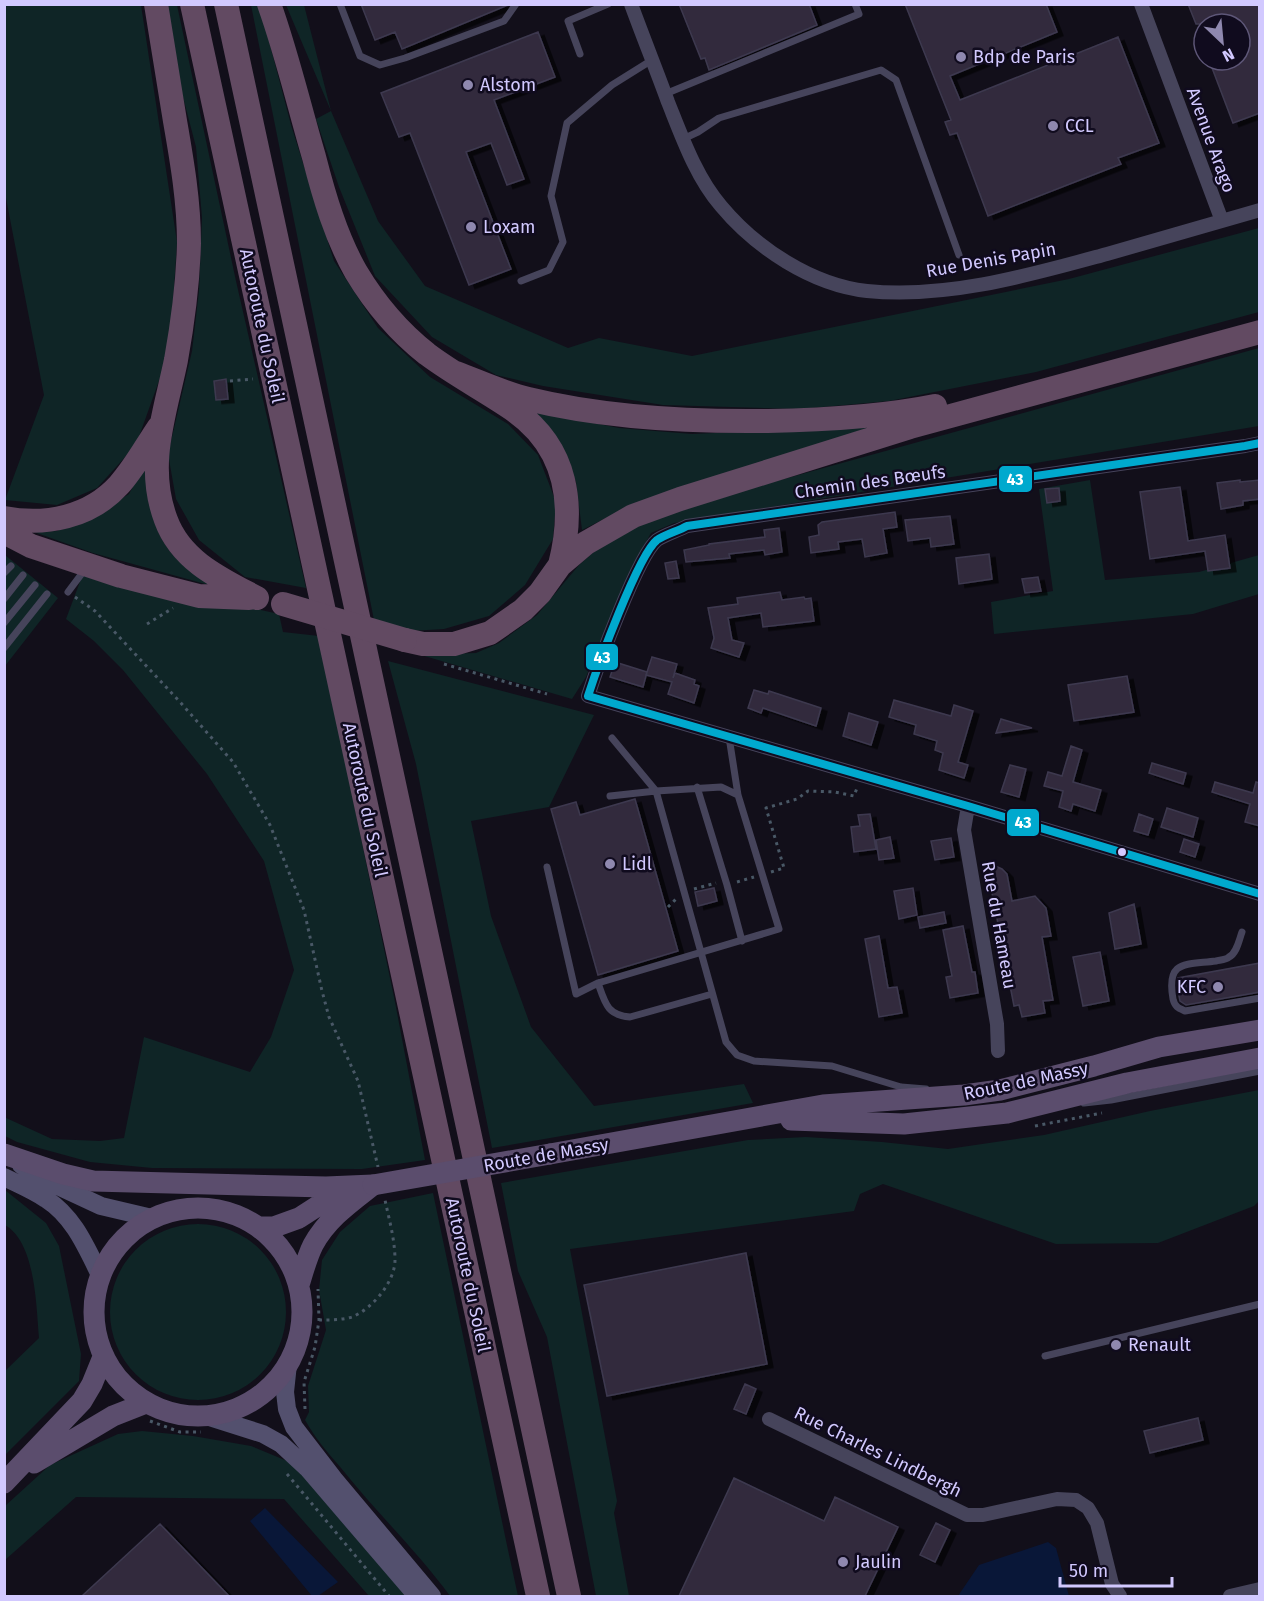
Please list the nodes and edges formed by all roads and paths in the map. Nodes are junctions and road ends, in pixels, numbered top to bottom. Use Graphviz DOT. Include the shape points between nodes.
graph roads {
  1 [pos="156,4"];
  2 [pos="192,4"];
  3 [pos="226,4"];
  4 [pos="269,4"];
  5 [pos="339,4"];
  6 [pos="516,4"];
  7 [pos="608,4"];
  8 [pos="631,4"];
  9 [pos="855,4"];
  10 [pos="1141,4"];
  11 [pos="580,54"];
  12 [pos="652,60"];
  13 [pos="665,94"];
  14 [pos="683,139"];
  15 [pos="1260,210"];
  16 [pos="1222,221"];
  17 [pos="959,255"];
  18 [pos="521,281"];
  19 [pos="1260,324"];
  20 [pos="1260,332"];
  21 [pos="456,373"];
  22 [pos="273,377"];
  23 [pos="230,381"];
  24 [pos="160,425"];
  25 [pos="1260,443"];
  26 [pos="4,518"];
  27 [pos="4,532"];
  28 [pos="560,565"];
  29 [pos="10,566"];
  30 [pos="87,566"];
  31 [pos="4,573"];
  32 [pos="23,575"];
  33 [pos="35,585"];
  34 [pos="68,592"];
  35 [pos="47,594"];
  36 [pos="257,598"];
  37 [pos="4,599"];
  38 [pos="177,605"];
  39 [pos="4,623"];
  40 [pos="147,624"];
  41 [pos="4,648"];
  42 [pos="440,663"];
  43 [pos="547,694"];
  44 [pos="729,737"];
  45 [pos="612,738"];
  46 [pos="860,775"];
  47 [pos="697,787"];
  48 [pos="656,791"];
  49 [pos="738,795"];
  50 [pos="610,796"];
  51 [pos="968,806"];
  52 [pos="547,867"];
  53 [pos="762,874"];
  54 [pos="727,885"];
  55 [pos="683,892"];
  56 [pos="1260,894"];
  57 [pos="668,907"];
  58 [pos="1242,932"];
  59 [pos="742,940"];
  60 [pos="701,953"];
  61 [pos="598,983"];
  62 [pos="712,994"];
  63 [pos="1260,998"];
  64 [pos="1260,1030"];
  65 [pos="998,1051"];
  66 [pos="1260,1059"];
  67 [pos="1260,1071"];
  68 [pos="964,1095"];
  69 [pos="1007,1113"];
  70 [pos="754,1119"];
  71 [pos="4,1155"];
  72 [pos="4,1177"];
  73 [pos="379,1186"];
  74 [pos="152,1218"];
  75 [pos="259,1227"];
  76 [pos="100,1275"];
  77 [pos="308,1285"];
  78 [pos="1260,1304"];
  79 [pos="320,1320"];
  80 [pos="1045,1356"];
  81 [pos="103,1357"];
  82 [pos="288,1364"];
  83 [pos="145,1411"];
  84 [pos="303,1415"];
  85 [pos="769,1419"];
  86 [pos="208,1424"];
  87 [pos="283,1468"];
  88 [pos="7,1480"];
  89 [pos="1260,1589"];
  90 [pos="389,1596"];
  91 [pos="417,1596"];
  92 [pos="432,1596"];
  93 [pos="538,1596"];
  94 [pos="569,1596"];
  95 [pos="1120,1596"];
  96 [pos="1230,1596"];
  1 -- 24 [label="highway" via="187,196 189,240 182,327"];
  2 -- 22 [label="highway, Autoroute du Soleil"];
  3 -- 94 [label="highway, Autoroute du Soleil"];
  4 -- 21 [label="highway" via="326,203 356,271 399,329"];
  5 -- 6 [label="lane" via="360,56 380,65 504,21"];
  7 -- 11 [label="lane" via="568,21"];
  8 -- 12 [label="street, Rue Denis Papin"];
  9 -- 13 [label="lane" via="859,14"];
  10 -- 16 [label="street, Avenue Arago"];
  12 -- 13 [label="street, Rue Denis Papin"];
  12 -- 18 [label="lane" via="612,85 567,123 551,196 563,242 549,270"];
  13 -- 14 [label="street, Rue Denis Papin"];
  14 -- 16 [label="street, Rue Denis Papin" via="714,196 744,230 802,271 865,291 953,289 1034,274"];
  14 -- 17 [label="lane" via="719,118 881,70 896,80"];
  15 -- 16 [label="street, Rue Denis Papin"];
  19 -- 21 [label="highway" via="962,400 887,413 798,420 676,420 584,410 512,395"];
  20 -- 28 [label="highway" via="910,426 680,499 613,526"];
  21 -- 28 [label="highway" via="524,418 551,452 564,480 568,505"];
  22 -- 23 [label="path"];
  22 -- 93 [label="highway, Autoroute du Soleil"];
  24 -- 26 [label="highway" via="118,486 92,506 51,521"];
  24 -- 36 [label="highway" via="158,486 171,531 196,562"];
  25 -- 44 [label="street, Chemin des Bœufs" via="687,526 657,541 641,562 588,696"];
  27 -- 30 [label="highway"];
  28 -- 36 [label="highway, bridge" via="532,602 512,619 490,633 454,644 405,640"];
  29 -- 31 [label="lane"];
  30 -- 34 [label="lane"];
  30 -- 36 [label="highway" via="185,593"];
  32 -- 37 [label="lane"];
  33 -- 39 [label="lane"];
  34 -- 73 [label="path" via="95,610 194,717 233,762 270,825 304,910 329,1017 358,1081"];
  35 -- 41 [label="lane"];
  38 -- 40 [label="path"];
  42 -- 43 [label="path"];
  44 -- 46 [label="street"];
  44 -- 49 [label="lane"];
  45 -- 48 [label="lane"];
  46 -- 51 [label="street"];
  46 -- 53 [label="path" via="854,796 808,791 797,799 766,808 784,868"];
  47 -- 48 [label="lane"];
  47 -- 49 [label="lane" via="721,787"];
  47 -- 54 [label="lane"];
  48 -- 50 [label="lane"];
  48 -- 55 [label="lane"];
  49 -- 53 [label="lane"];
  51 -- 56 [label="street"];
  51 -- 65 [label="street, Rue du Hameau" via="964,830 997,1024"];
  52 -- 61 [label="lane" via="576,993"];
  53 -- 54 [label="path"];
  53 -- 59 [label="lane" via="779,929"];
  54 -- 55 [label="path" via="721,886 720,882"];
  54 -- 59 [label="lane"];
  55 -- 57 [label="path"];
  55 -- 60 [label="lane"];
  58 -- 63 [label="lane" via="1228,958 1177,968 1171,981 1174,1003 1185,1011"];
  59 -- 60 [label="lane"];
  60 -- 61 [label="lane"];
  60 -- 62 [label="lane"];
  61 -- 62 [label="lane" via="606,1005 620,1016 630,1017"];
  62 -- 68 [label="lane" via="726,1042 737,1055 754,1061 832,1066 901,1087"];
  64 -- 68 [label="main road, Route de Massy" via="1159,1047 1000,1090"];
  66 -- 69 [label="main road, Route de Massy" via="1127,1083"];
  67 -- 69 [label="lane" via="1111,1100"];
  68 -- 70 [label="main road, Route de Massy" via="823,1105"];
  69 -- 70 [label="main road, Route de Massy" via="904,1124"];
  70 -- 73 [label="main road, Route de Massy, bridge"];
  71 -- 73 [label="main road" via="93,1181"];
  71 -- 74 [label="main road" via="101,1206"];
  72 -- 76 [label="main road" via="47,1199 67,1217 82,1237"];
  73 -- 75 [label="main road, Route de Massy" via="330,1198 299,1218 274,1227"];
  73 -- 77 [label="main road, Route de Massy" via="338,1213 324,1228 313,1246"];
  73 -- 79 [label="path" via="395,1261 393,1273 386,1287 366,1308 351,1317"];
  74 -- 75 [label="main road" via="179,1209 207,1208 234,1214"];
  74 -- 76 [label="main road" via="130,1232 112,1252"];
  75 -- 77 [label="main road"];
  76 -- 81 [label="main road" via="93,1303 95,1331"];
  77 -- 79 [label="path"];
  77 -- 82 [label="main road" via="299,1339"];
  78 -- 80 [label="lane"];
  79 -- 84 [label="path" via="304,1382"];
  81 -- 83 [label="main road"];
  81 -- 88 [label="main road" via="82,1401"];
  82 -- 86 [label="main road" via="273,1384 253,1400"];
  82 -- 92 [label="main road" via="285,1392 294,1427"];
  83 -- 86 [label="main road" via="175,1414"];
  83 -- 86 [label="path" via="180,1431"];
  83 -- 88 [label="main road" via="113,1416"];
  85 -- 95 [label="street, Rue Charles Lindbergh" via="967,1515 1057,1498 1076,1500 1088,1508 1097,1523 1112,1584"];
  86 -- 91 [label="main road" via="263,1434 281,1444 308,1469"];
  87 -- 90 [label="path"];
  89 -- 96 [label="street"];
}
